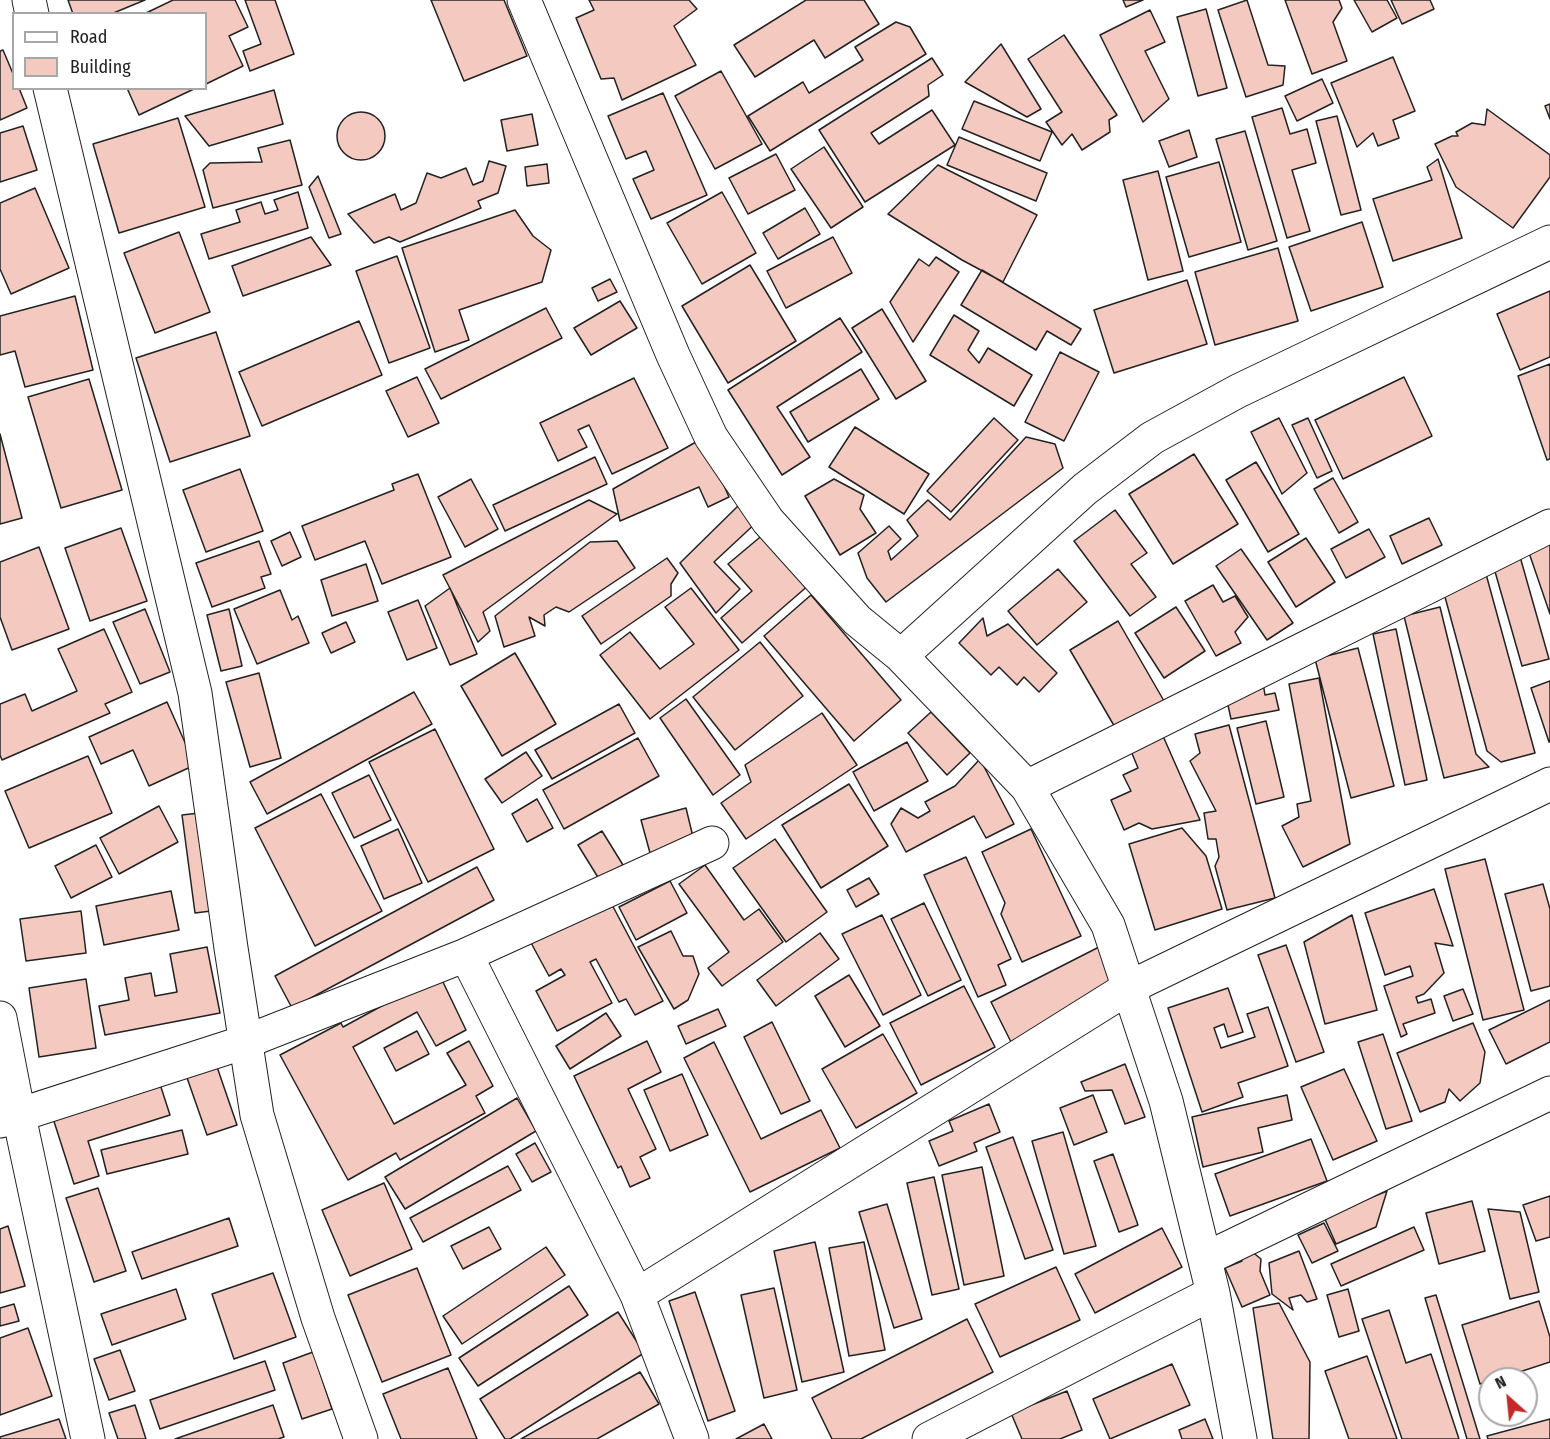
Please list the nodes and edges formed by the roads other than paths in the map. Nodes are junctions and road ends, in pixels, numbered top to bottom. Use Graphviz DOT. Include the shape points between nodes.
graph roads {
  1 [pos="524,0"];
  2 [pos="50,90"];
  3 [pos="1550,242"];
  4 [pos="1550,526"];
  5 [pos="901,656"];
  6 [pos="1550,784"];
  7 [pos="1027,787"];
  8 [pos="712,843"];
  9 [pos="466,955"];
  10 [pos="1128,988"];
  11 [pos="0,1018"];
  12 [pos="246,1042"];
  13 [pos="1550,1093"];
  14 [pos="9,1118"];
  15 [pos="1205,1259"];
  16 [pos="1213,1293"];
  17 [pos="637,1295"];
  18 [pos="88,1439"];
  19 [pos="361,1439"];
  20 [pos="692,1439"];
  21 [pos="929,1439"];
  22 [pos="1240,1439"];
  1 -- 5 [label="street" via="711,436 768,521 856,620"];
  2 -- 12 [label="street" via="195,693"];
  3 -- 5 [label="street" via="1238,390 1152,438 1085,489"];
  4 -- 7 [label="street"];
  5 -- 7 [label="street"];
  6 -- 10 [label="street"];
  7 -- 10 [label="street" via="1108,925"];
  8 -- 9 [label="street"];
  9 -- 12 [label="street"];
  9 -- 17 [label="street"];
  10 -- 15 [label="street" via="1166,1101"];
  10 -- 17 [label="street"];
  11 -- 14 [label="street"];
  12 -- 14 [label="street"];
  12 -- 19 [label="street" via="257,1115 318,1318"];
  13 -- 15 [label="street"];
  14 -- 18 [label="street"];
  15 -- 16 [label="street"];
  16 -- 21 [label="street"];
  16 -- 22 [label="street"];
  17 -- 20 [label="street"];
}
